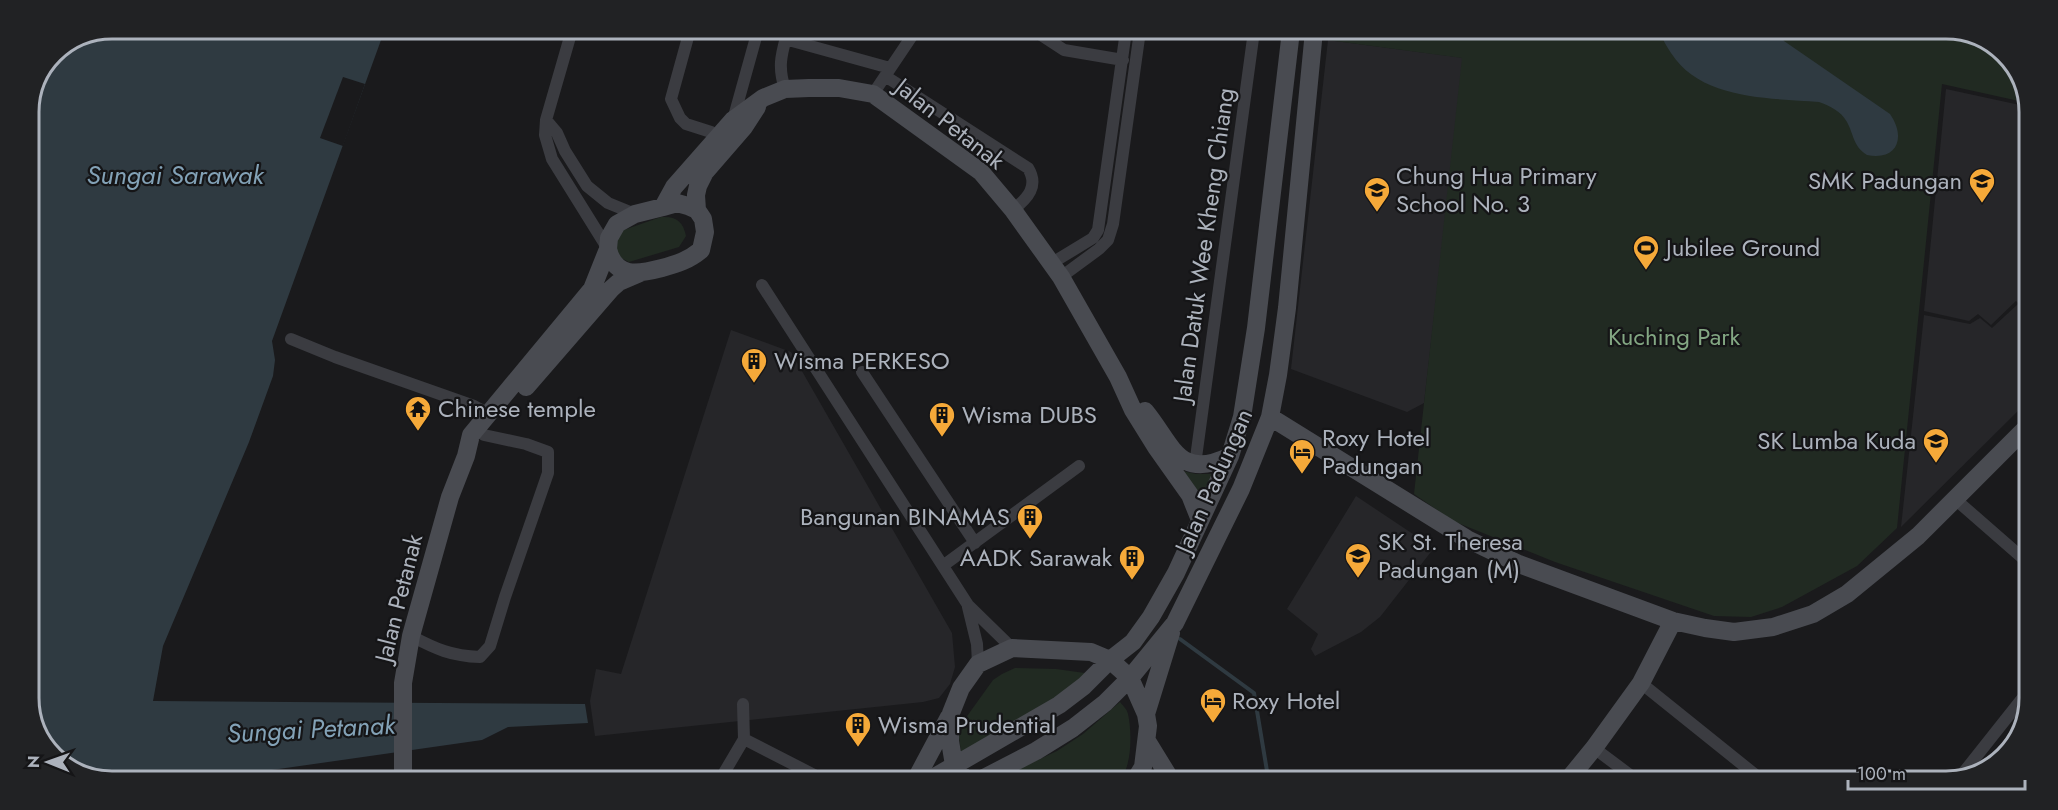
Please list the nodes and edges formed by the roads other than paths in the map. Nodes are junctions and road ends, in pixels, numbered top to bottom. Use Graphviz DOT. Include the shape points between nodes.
graph roads {
  1 [pos="570,39"];
  2 [pos="688,39"];
  3 [pos="756,39"];
  4 [pos="786,39"];
  5 [pos="798,39"];
  6 [pos="910,39"];
  7 [pos="1047,39"];
  8 [pos="1125,39"];
  9 [pos="1139,39"];
  10 [pos="1253,39"];
  11 [pos="1290,39"];
  12 [pos="1313,39"];
  13 [pos="1123,60"];
  14 [pos="888,72"];
  15 [pos="785,89"];
  16 [pos="873,94"];
  17 [pos="763,98"];
  18 [pos="546,120"];
  19 [pos="733,120"];
  20 [pos="717,138"];
  21 [pos="1020,204"];
  22 [pos="663,207"];
  23 [pos="697,210"];
  24 [pos="635,214"];
  25 [pos="608,249"];
  26 [pos="1056,270"];
  27 [pos="640,273"];
  28 [pos="762,285"];
  29 [pos="291,339"];
  30 [pos="862,372"];
  31 [pos="1118,377"];
  32 [pos="489,414"];
  33 [pos="1270,417"];
  34 [pos="484,435"];
  35 [pos="2019,435"];
  36 [pos="466,456"];
  37 [pos="1230,456"];
  38 [pos="1195,465"];
  39 [pos="1079,466"];
  40 [pos="1955,499"];
  41 [pos="1200,520"];
  42 [pos="975,543"];
  43 [pos="2019,555"];
  44 [pos="944,565"];
  45 [pos="968,605"];
  46 [pos="1673,621"];
  47 [pos="1174,623"];
  48 [pos="411,636"];
  49 [pos="1012,648"];
  50 [pos="1110,660"];
  51 [pos="978,664"];
  52 [pos="1130,678"];
  53 [pos="1641,683"];
  54 [pos="2019,703"];
  55 [pos="742,704"];
  56 [pos="951,713"];
  57 [pos="1146,714"];
  58 [pos="744,739"];
  59 [pos="1148,741"];
  60 [pos="1594,748"];
  61 [pos="1968,767"];
  62 [pos="403,771"];
  63 [pos="726,771"];
  64 [pos="806,771"];
  65 [pos="920,771"];
  66 [pos="959,771"];
  67 [pos="960,771"];
  68 [pos="997,771"];
  69 [pos="1141,771"];
  70 [pos="1166,771"];
  71 [pos="1575,771"];
  72 [pos="1625,771"];
  73 [pos="1748,771"];
  1 -- 18 [label="street"];
  2 -- 20 [label="street" via="671,99 686,124"];
  3 -- 19 [label="street"];
  4 -- 15 [label="street" via="779,73"];
  5 -- 14 [label="street"];
  6 -- 14 [label="street"];
  7 -- 13 [label="street" via="1064,50"];
  8 -- 13 [label="street"];
  9 -- 26 [label="street" via="1108,240 1099,249"];
  10 -- 38 [label="street, Jalan Datuk Wee Kheng Chiang"];
  11 -- 37 [label="street, Jalan Padungan" via="1256,328 1242,417"];
  12 -- 33 [label="street, Jalan Padungan" via="1287,308"];
  13 -- 26 [label="street" via="1098,230"];
  14 -- 16 [label="street"];
  14 -- 21 [label="street" via="1028,168 1032,190"];
  15 -- 16 [label="street, Jalan Petanak" via="839,88"];
  15 -- 17 [label="street, Jalan Petanak"];
  16 -- 21 [label="street, Jalan Petanak"];
  17 -- 19 [label="street, Jalan Petanak"];
  17 -- 23 [label="street" via="705,172 696,195"];
  18 -- 24 [label="street" via="587,186 608,203"];
  18 -- 25 [label="street" via="544,135 552,159"];
  19 -- 20 [label="street, Jalan Petanak"];
  20 -- 22 [label="street, Jalan Petanak" via="674,187"];
  21 -- 26 [label="street, Jalan Petanak"];
  22 -- 23 [label="street" via="677,203"];
  22 -- 24 [label="street"];
  23 -- 27 [label="street" via="705,231 701,250 683,262"];
  24 -- 25 [label="street" via="617,224"];
  25 -- 27 [label="street" via="614,264"];
  25 -- 32 [label="street, Jalan Petanak" via="587,297"];
  26 -- 31 [label="street, Jalan Petanak"];
  27 -- 34 [label="street, Jalan Petanak" via="611,289"];
  28 -- 44 [label="street"];
  29 -- 32 [label="street"];
  30 -- 42 [label="street"];
  31 -- 38 [label="street, Jalan Petanak" via="1175,453"];
  31 -- 41 [label="street, Jalan Petanak" via="1133,410 1190,495"];
  32 -- 36 [label="street, Jalan Petanak" via="471,435"];
  33 -- 46 [label="street" via="1467,540"];
  33 -- 47 [label="street, Jalan Padungan" via="1241,489"];
  34 -- 36 [label="street, Jalan Petanak"];
  34 -- 48 [label="street" via="548,452 548,473 490,646 480,657 459,656"];
  35 -- 40 [label="street"];
  36 -- 48 [label="street, Jalan Petanak" via="450,497"];
  37 -- 38 [label="street" via="1213,464"];
  37 -- 41 [label="street, Jalan Padungan"];
  39 -- 42 [label="street"];
  40 -- 43 [label="street"];
  40 -- 46 [label="street" via="1871,575 1813,614 1773,627 1734,632"];
  41 -- 50 [label="street, Jalan Padungan" via="1151,617 1133,642"];
  42 -- 44 [label="street"];
  44 -- 45 [label="street"];
  45 -- 49 [label="street"];
  45 -- 51 [label="street"];
  46 -- 53 [label="street"];
  47 -- 52 [label="street, Jalan Padungan"];
  47 -- 57 [label="street"];
  48 -- 62 [label="street, Jalan Petanak" via="403,693"];
  49 -- 50 [label="street" via="1091,652"];
  49 -- 51 [label="street"];
  50 -- 52 [label="street"];
  50 -- 67 [label="street, Jalan Padungan" via="1059,705"];
  51 -- 56 [label="street" via="961,688"];
  52 -- 57 [label="street"];
  52 -- 68 [label="street, Jalan Padungan" via="1073,728"];
  53 -- 60 [label="street"];
  53 -- 73 [label="street"];
  54 -- 61 [label="street"];
  55 -- 58 [label="street"];
  56 -- 65 [label="street"];
  56 -- 66 [label="street" via="950,741"];
  57 -- 59 [label="street"];
  58 -- 63 [label="street"];
  58 -- 64 [label="street"];
  59 -- 69 [label="street"];
  59 -- 70 [label="street"];
  60 -- 71 [label="street"];
  60 -- 72 [label="street"];
}
